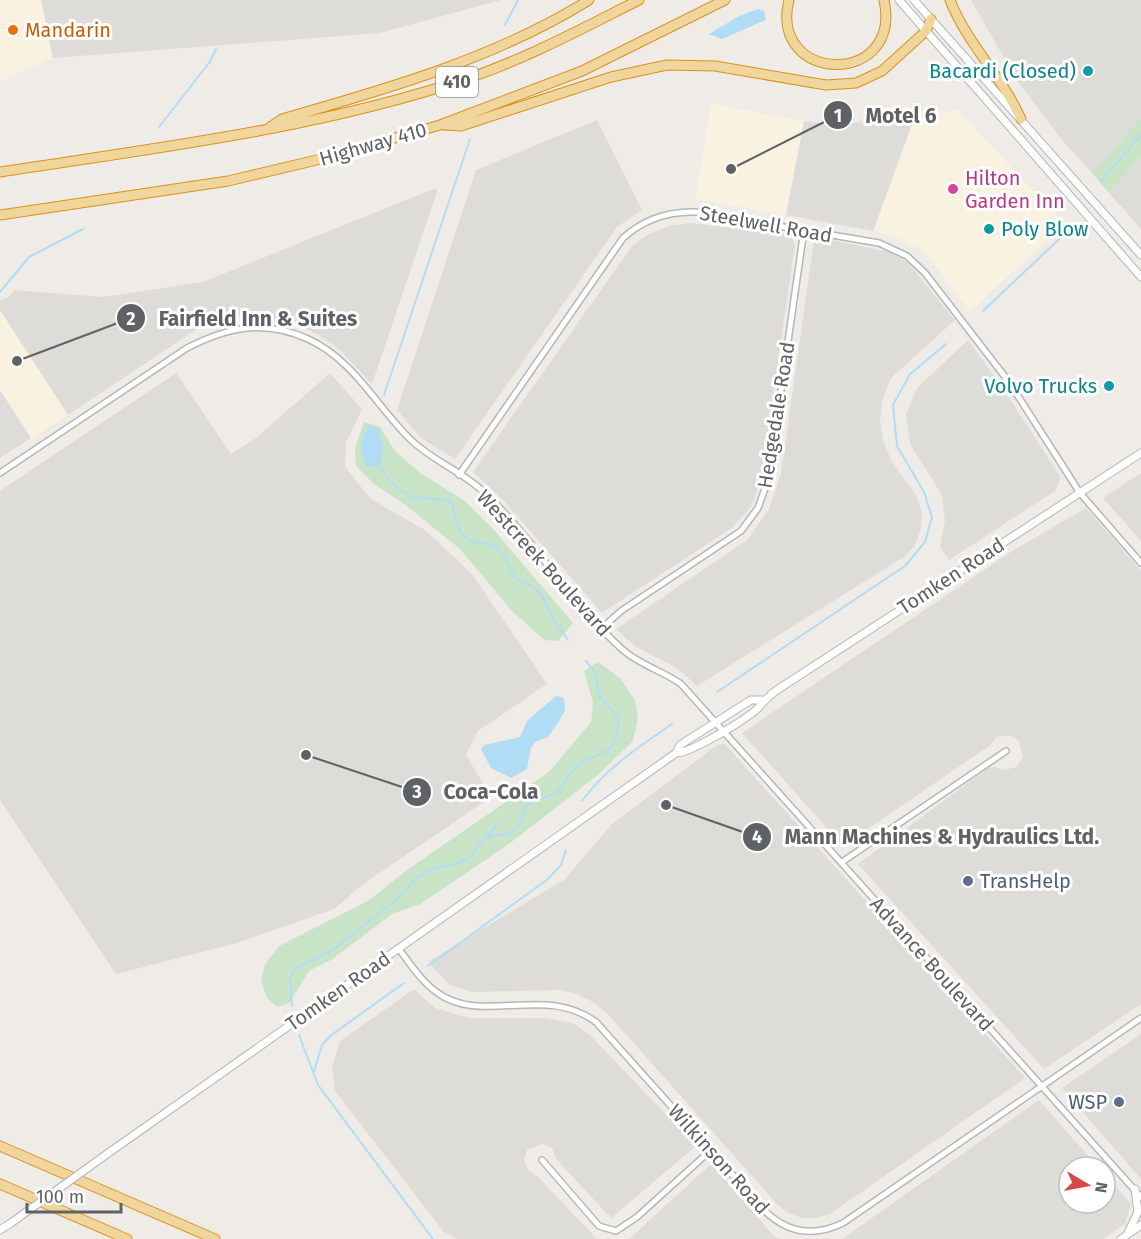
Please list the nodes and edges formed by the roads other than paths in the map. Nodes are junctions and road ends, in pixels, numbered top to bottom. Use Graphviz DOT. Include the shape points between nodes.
graph roads {
  1 [pos="589,0"];
  2 [pos="639,0"];
  3 [pos="725,0"];
  4 [pos="789,0"];
  5 [pos="884,0"];
  6 [pos="899,0"];
  7 [pos="914,0"];
  8 [pos="950,0"];
  9 [pos="931,19"];
  10 [pos="926,31"];
  11 [pos="1021,119"];
  12 [pos="440,125"];
  13 [pos="264,130"];
  14 [pos="0,172"];
  15 [pos="2,215"];
  16 [pos="804,231"];
  17 [pos="1141,255"];
  18 [pos="1141,277"];
  19 [pos="1141,453"];
  20 [pos="0,473"];
  21 [pos="459,475"];
  22 [pos="1080,493"];
  23 [pos="1141,563"];
  24 [pos="602,628"];
  25 [pos="762,700"];
  26 [pos="714,724"];
  27 [pos="721,732"];
  28 [pos="1006,751"];
  29 [pos="676,753"];
  30 [pos="842,862"];
  31 [pos="398,948"];
  32 [pos="1141,1018"];
  33 [pos="1041,1087"];
  34 [pos="0,1146"];
  35 [pos="711,1150"];
  36 [pos="542,1160"];
  37 [pos="0,1184"];
  38 [pos="1138,1190"];
  39 [pos="1141,1197"];
  40 [pos="1141,1225"];
  41 [pos="0,1230"];
  42 [pos="1124,1237"];
  43 [pos="127,1239"];
  44 [pos="215,1239"];
  1 -- 13 [label="highway" via="533,32 408,82 282,119"];
  2 -- 13 [label="highway, Highway 410 / 410" via="468,78 399,99"];
  3 -- 12 [label="highway, Highway 410 / 410" via="582,70"];
  4 -- 5 [label="highway" via="786,18 793,40 809,58 831,66 855,62 876,47 886,26"];
  6 -- 10 [label="main road"];
  7 -- 9 [label="main road"];
  8 -- 11 [label="highway" via="966,33 1009,92"];
  9 -- 10 [label="highway"];
  9 -- 11 [label="main road"];
  10 -- 12 [label="highway" via="882,71 856,83 826,85 715,66 667,65 611,77 461,126"];
  10 -- 18 [label="main road"];
  11 -- 17 [label="main road"];
  12 -- 15 [label="highway, Highway 410 / 410" via="228,181"];
  13 -- 14 [label="highway, Highway 410 / 410"];
  16 -- 21 [label="street, Steelwell Road" via="683,211 667,213 634,228 623,238"];
  16 -- 22 [label="street, Steelwell Road" via="879,243 915,263 1009,382"];
  16 -- 24 [label="street, Hedgedale Road" via="768,480 758,508 741,531 621,611"];
  19 -- 22 [label="main road, Tomken Road"];
  20 -- 21 [label="street, Westcreek Boulevard" via="187,348 216,333 256,328 293,333 328,351 352,372 414,443"];
  21 -- 24 [label="street, Westcreek Boulevard" via="485,494"];
  22 -- 23 [label="street"];
  22 -- 25 [label="main road, Tomken Road"];
  24 -- 26 [label="street, Westcreek Boulevard" via="632,657 681,684"];
  25 -- 26 [label="main road, Tomken Road" via="751,700"];
  25 -- 27 [label="main road, Tomken Road" via="758,708"];
  26 -- 27 [label="street, Westcreek Boulevard"];
  26 -- 29 [label="main road, Tomken Road" via="680,745"];
  27 -- 29 [label="main road, Tomken Road" via="687,753"];
  27 -- 30 [label="street, Advance Boulevard"];
  28 -- 30 [label="street"];
  29 -- 31 [label="main road, Tomken Road"];
  30 -- 33 [label="street, Advance Boulevard"];
  31 -- 35 [label="street, Wilkinson Road" via="435,991 456,1002 484,1006 557,1004 587,1016"];
  31 -- 41 [label="main road, Tomken Road, bridge"];
  32 -- 33 [label="street, Wilkinson Road"];
  33 -- 35 [label="street, Wilkinson Road" via="830,1229 798,1232 781,1224"];
  33 -- 38 [label="street, Advance Boulevard"];
  34 -- 44 [label="highway"];
  35 -- 36 [label="street" via="616,1231 599,1226"];
  37 -- 43 [label="highway"];
  38 -- 39 [label="street, Advance Boulevard"];
  38 -- 42 [label="main road" via="1138,1212"];
  40 -- 42 [label="main road"];
}
